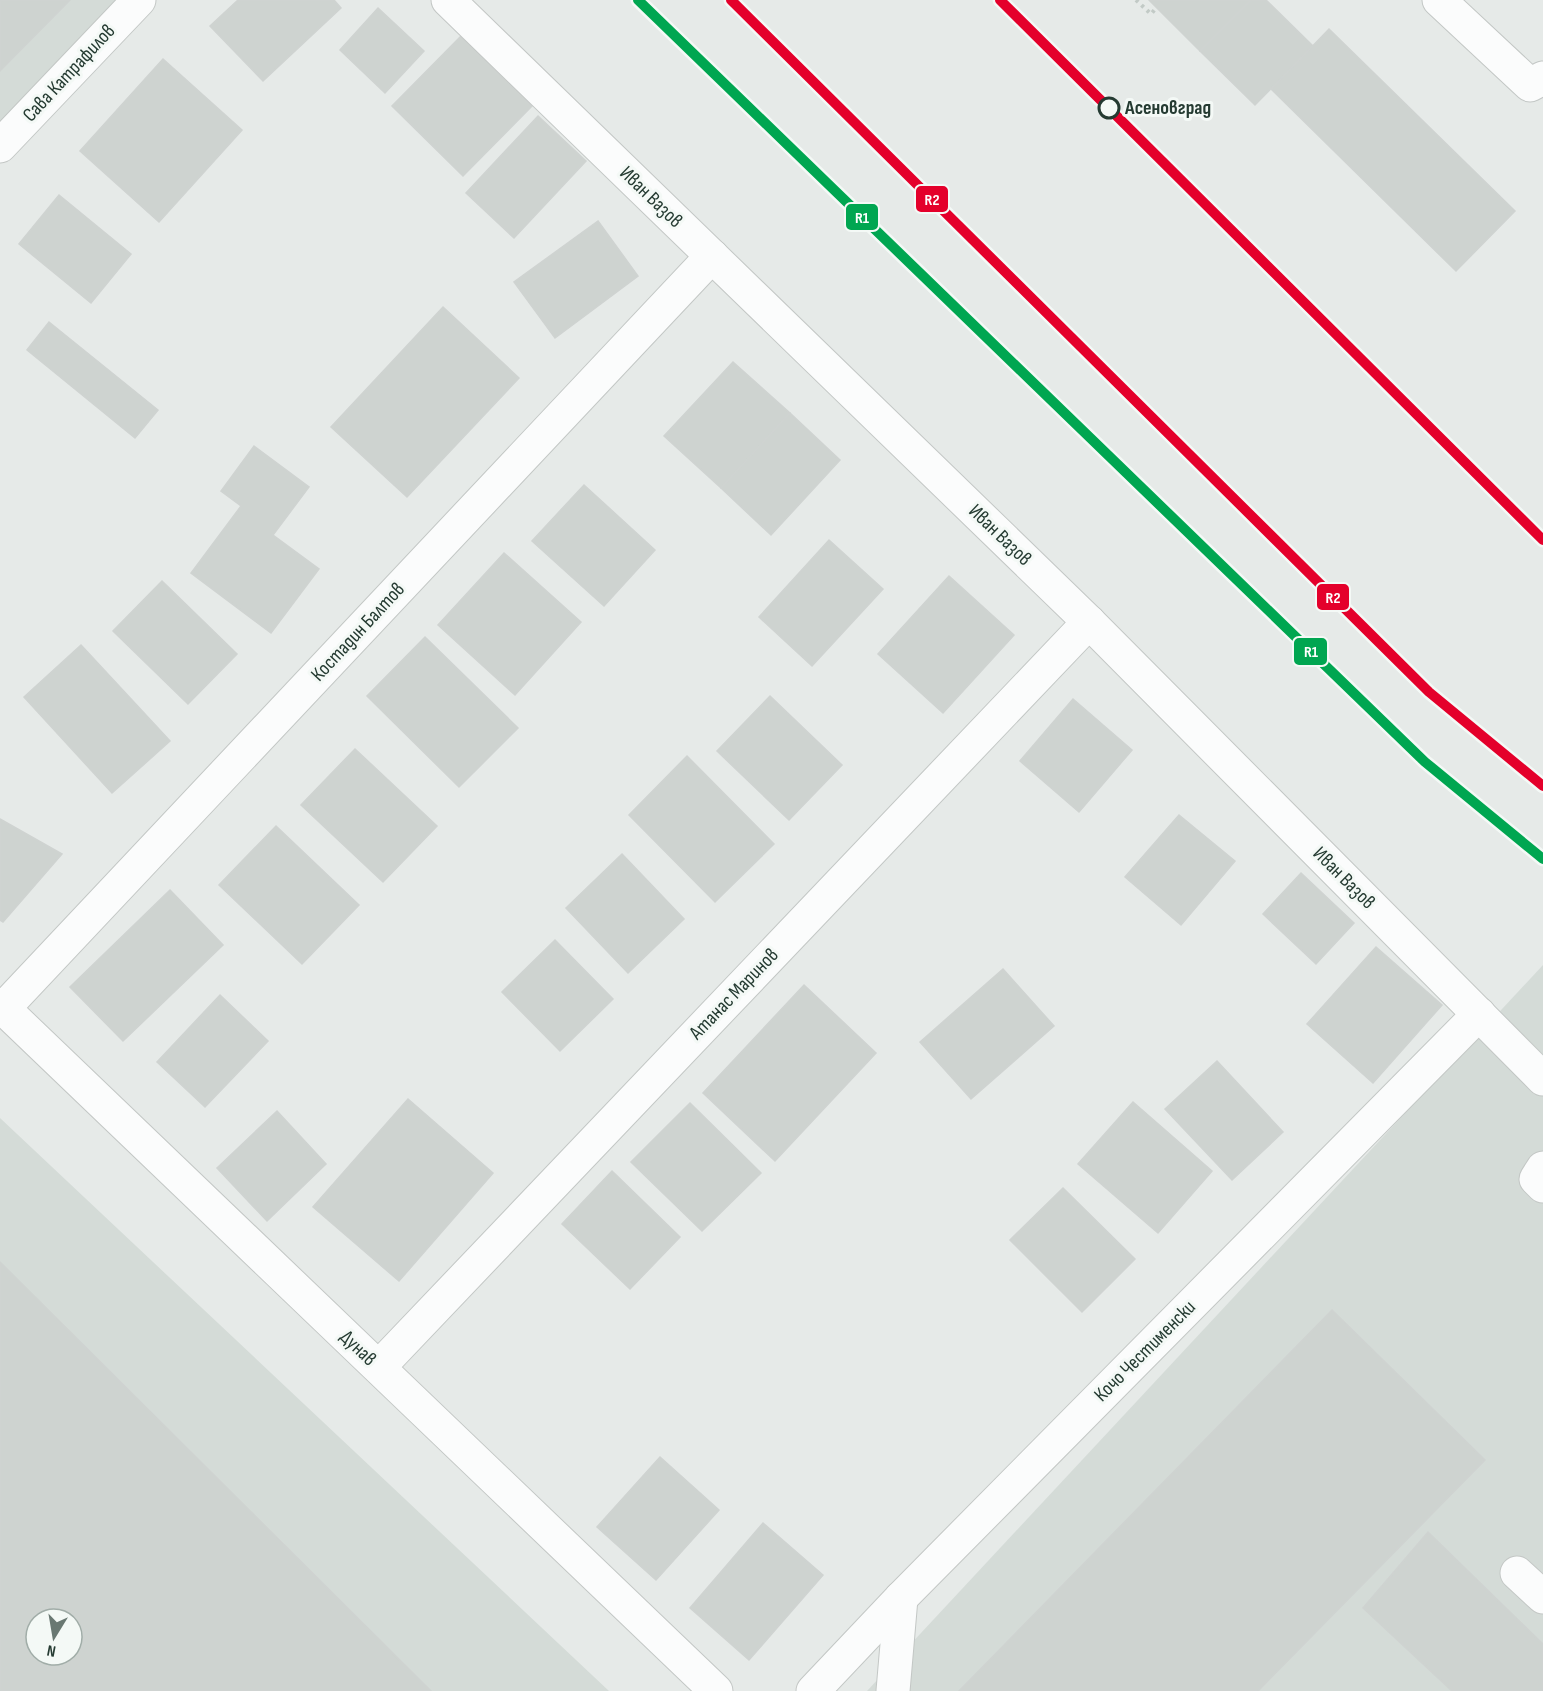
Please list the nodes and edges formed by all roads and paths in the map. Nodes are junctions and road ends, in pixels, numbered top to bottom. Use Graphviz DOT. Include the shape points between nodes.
graph roads {
  1 [pos="139,0"];
  2 [pos="448,0"];
  3 [pos="1136,0"];
  4 [pos="1438,0"];
  5 [pos="1156,8"];
  6 [pos="1543,78"];
  7 [pos="0,146"];
  8 [pos="712,256"];
  9 [pos="1089,622"];
  10 [pos="2,1006"];
  11 [pos="1479,1014"];
  12 [pos="1543,1078"];
  13 [pos="1543,1168"];
  14 [pos="1543,1186"];
  15 [pos="379,1367"];
  16 [pos="1517,1573"];
  17 [pos="1543,1597"];
  18 [pos="901,1598"];
  19 [pos="716,1691"];
  20 [pos="813,1691"];
  21 [pos="893,1691"];
  1 -- 7 [label="street, Сава Катрафилов"];
  2 -- 8 [label="street, Иван Вазов"];
  3 -- 5 [label="path" via="1151,14"];
  4 -- 6 [label="street" via="1530,85"];
  8 -- 9 [label="street, Иван Вазов"];
  8 -- 10 [label="street, Костадин Балтов"];
  9 -- 11 [label="street, Иван Вазов"];
  9 -- 15 [label="street, Атанас Маринов"];
  10 -- 15 [label="street, Дунав"];
  11 -- 12 [label="street, Иван Вазов"];
  11 -- 18 [label="street, Кочо Честименски"];
  13 -- 14 [label="street" via="1536,1179"];
  15 -- 19 [label="street, Дунав"];
  16 -- 17 [label="street"];
  18 -- 20 [label="street, Кочо Честименски"];
  18 -- 21 [label="street"];
}
